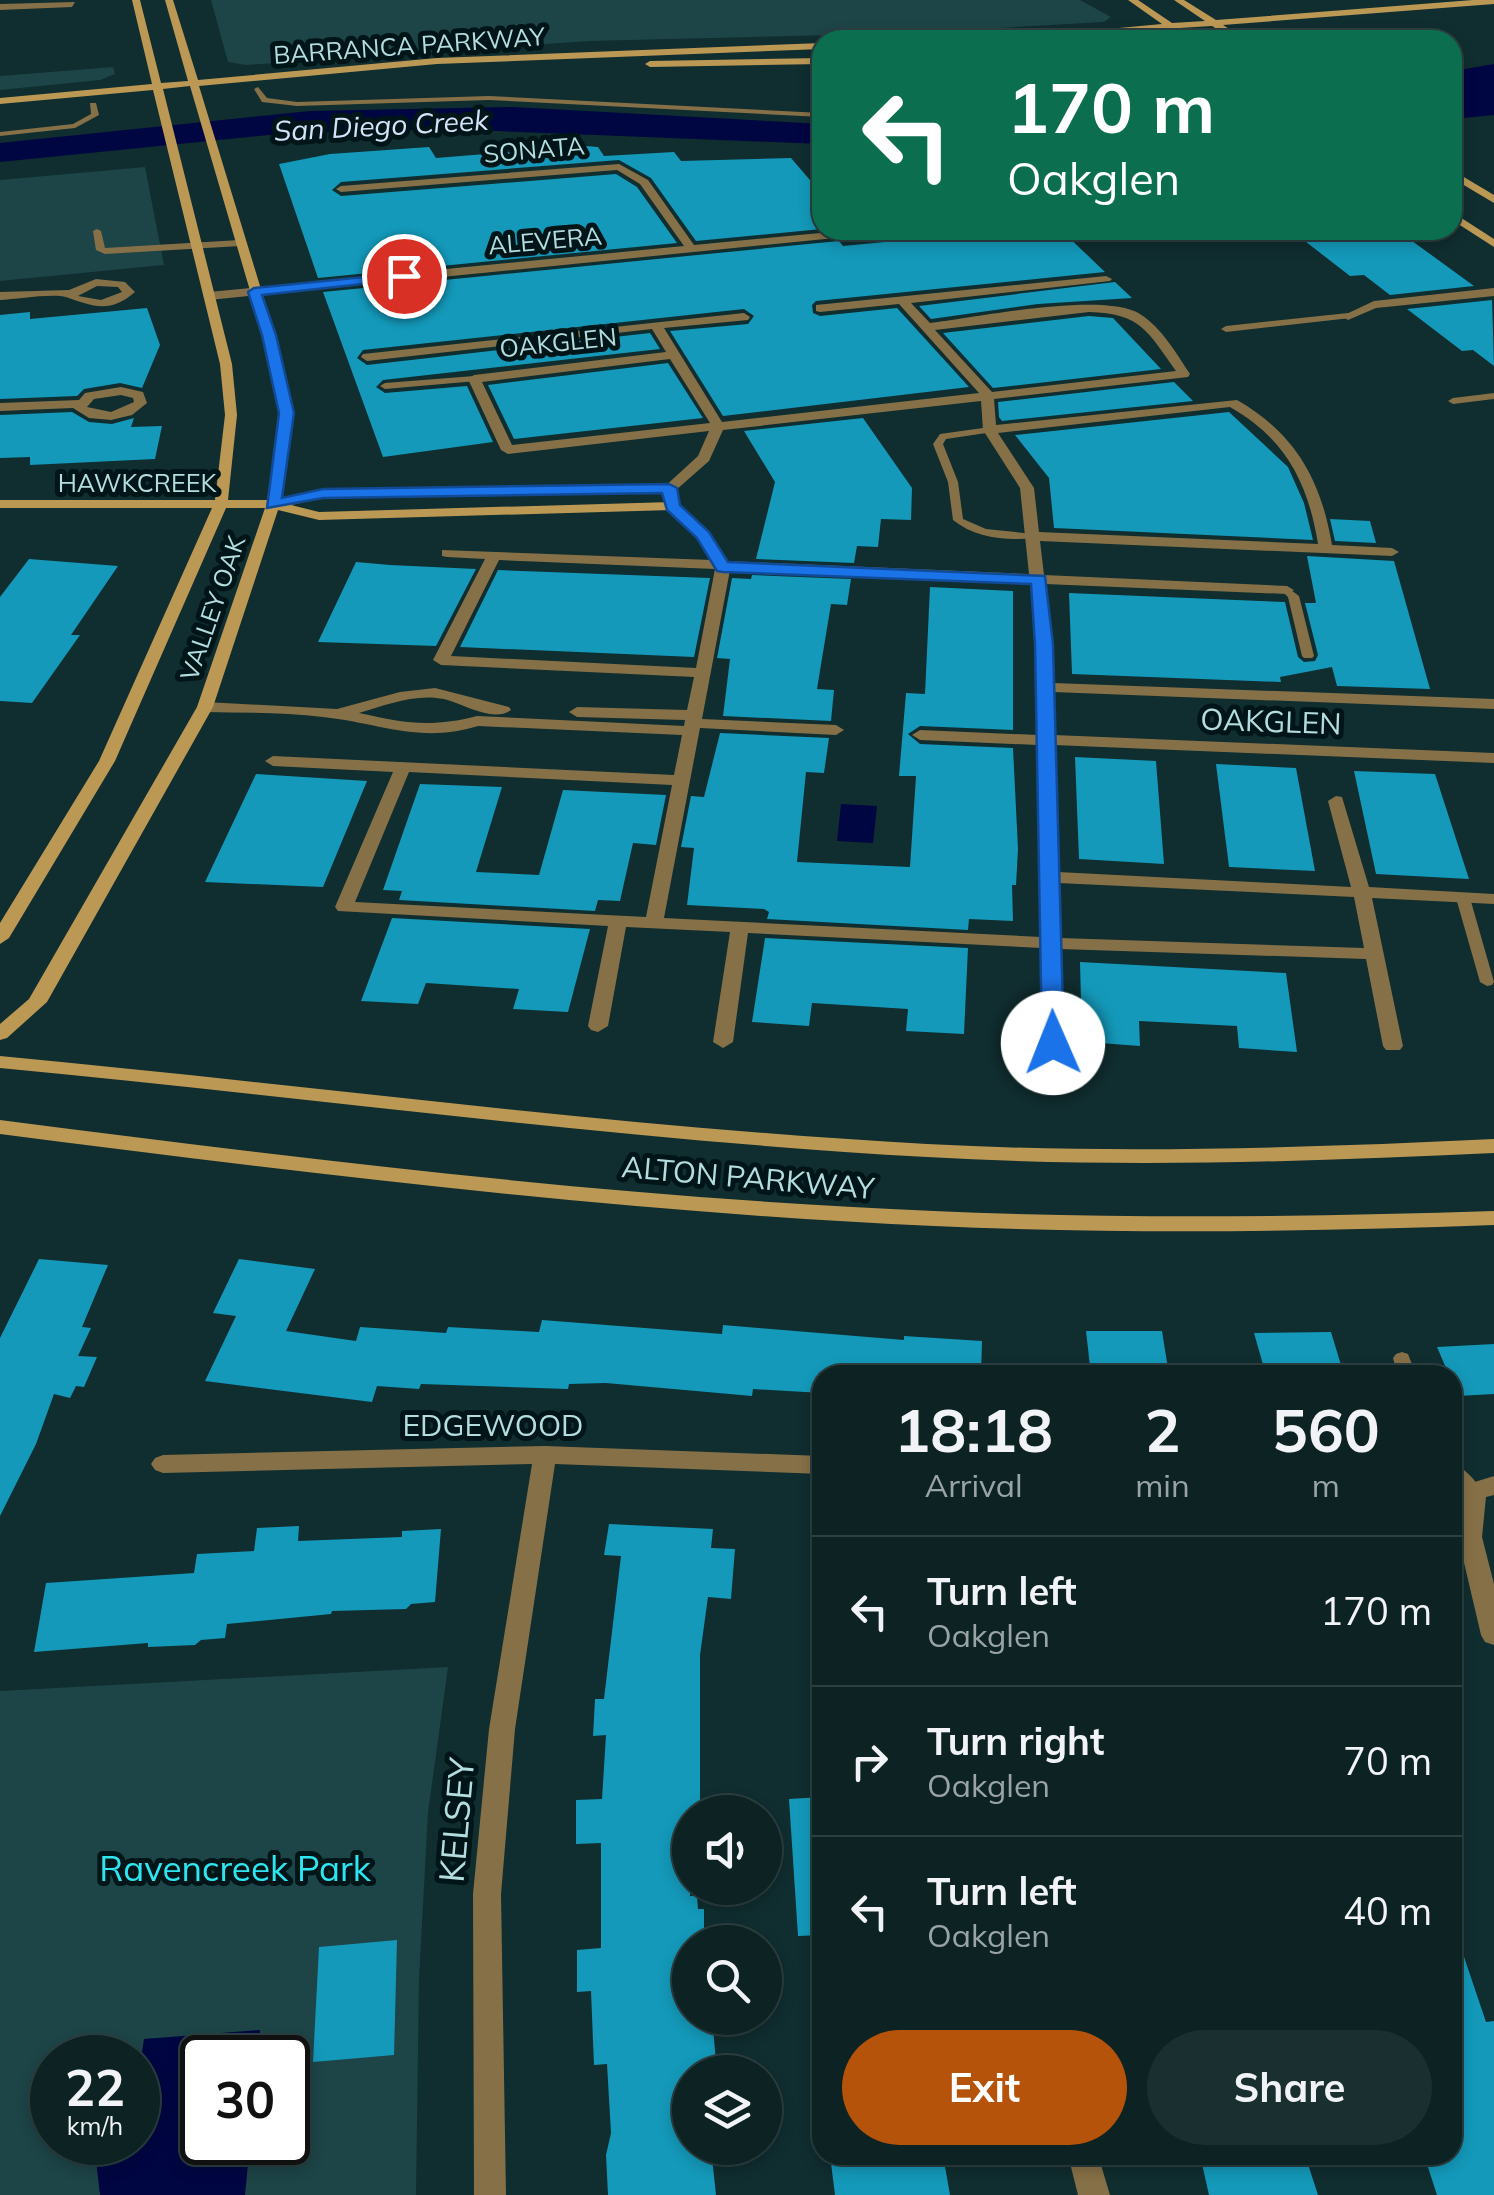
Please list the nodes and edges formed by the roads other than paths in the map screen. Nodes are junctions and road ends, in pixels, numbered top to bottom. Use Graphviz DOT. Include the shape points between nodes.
graph roads {
  1 [pos="136,0"];
  2 [pos="170,0"];
  3 [pos="1132,0"];
  4 [pos="1178,0"];
  5 [pos="1494,1"];
  6 [pos="72,4"];
  7 [pos="0,7"];
  8 [pos="1494,14"];
  9 [pos="1475,15"];
  10 [pos="1215,24"];
  11 [pos="1173,27"];
  12 [pos="1132,30"];
  13 [pos="1177,30"];
  14 [pos="1228,30"];
  15 [pos="812,46"];
  16 [pos="812,61"];
  17 [pos="474,73"];
  18 [pos="196,81"];
  19 [pos="357,82"];
  20 [pos="159,85"];
  21 [pos="258,89"];
  22 [pos="199,94"];
  23 [pos="163,98"];
  24 [pos="0,102"];
  25 [pos="93,105"];
  26 [pos="19,113"];
  27 [pos="812,114"];
  28 [pos="0,134"];
  29 [pos="1462,179"];
  30 [pos="341,189"];
  31 [pos="1494,200"];
  32 [pos="1462,222"];
  33 [pos="97,230"];
  34 [pos="812,237"];
  35 [pos="240,243"];
  36 [pos="1494,244"];
  37 [pos="196,247"];
  38 [pos="691,249"];
  39 [pos="1106,279"];
  40 [pos="254,292"];
  41 [pos="1494,292"];
  42 [pos="72,293"];
  43 [pos="0,296"];
  44 [pos="209,296"];
  45 [pos="902,300"];
  46 [pos="1494,306"];
  47 [pos="820,308"];
  48 [pos="1348,316"];
  49 [pos="744,317"];
  50 [pos="656,325"];
  51 [pos="928,328"];
  52 [pos="1226,330"];
  53 [pos="670,355"];
  54 [pos="367,356"];
  55 [pos="474,379"];
  56 [pos="385,386"];
  57 [pos="987,394"];
  58 [pos="1494,396"];
  59 [pos="1453,401"];
  60 [pos="79,404"];
  61 [pos="0,407"];
  62 [pos="718,426"];
  63 [pos="990,430"];
  64 [pos="669,488"];
  65 [pos="507,490"];
  66 [pos="0,504"];
  67 [pos="221,504"];
  68 [pos="273,504"];
  69 [pos="672,506"];
  70 [pos="502,510"];
  71 [pos="1030,536"];
  72 [pos="1326,549"];
  73 [pos="1392,552"];
  74 [pos="447,553"];
  75 [pos="494,556"];
  76 [pos="723,567"];
  77 [pos="1039,579"];
  78 [pos="1286,590"];
  79 [pos="1308,656"];
  80 [pos="704,673"];
  81 [pos="1045,687"];
  82 [pos="1494,704"];
  83 [pos="205,706"];
  84 [pos="338,714"];
  85 [pos="479,716"];
  86 [pos="693,723"];
  87 [pos="836,730"];
  88 [pos="920,735"];
  89 [pos="1046,739"];
  90 [pos="1494,758"];
  91 [pos="273,761"];
  92 [pos="403,767"];
  93 [pos="679,780"];
  94 [pos="1336,801"];
  95 [pos="1049,877"];
  96 [pos="1362,893"];
  97 [pos="1464,898"];
  98 [pos="1494,899"];
  99 [pos="618,922"];
  100 [pos="654,923"];
  101 [pos="740,928"];
  102 [pos="0,938"];
  103 [pos="1050,943"];
  104 [pos="1372,954"];
  105 [pos="1487,982"];
  106 [pos="598,1026"];
  107 [pos="0,1034"];
  108 [pos="723,1042"];
  109 [pos="1053,1043"];
  110 [pos="1392,1046"];
  111 [pos="0,1062"];
  112 [pos="0,1127"];
  113 [pos="1494,1146"];
  114 [pos="1494,1218"];
  115 [pos="545,1456"];
  116 [pos="163,1464"];
  117 [pos="812,1464"];
  118 [pos="1462,1476"];
  119 [pos="1484,1488"];
  120 [pos="1494,1635"];
  121 [pos="1086,2165"];
  122 [pos="490,2195"];
  123 [pos="1094,2195"];
  1 -- 20 [label="street, VALLEY OAK"];
  2 -- 18 [label="street, VALLEY OAK"];
  3 -- 11 [label="street"];
  4 -- 10 [label="street"];
  5 -- 10 [label="street"];
  6 -- 7 [label="street"];
  8 -- 9 [label="street"];
  10 -- 11 [label="street"];
  10 -- 14 [label="street"];
  11 -- 12 [label="street"];
  11 -- 13 [label="street"];
  15 -- 18 [label="street, BARRANCA PARKWAY" via="437,61"];
  16 -- 17 [label="street, BARRANCA PARKWAY"];
  18 -- 20 [label="street, BARRANCA PARKWAY"];
  18 -- 22 [label="street, VALLEY OAK"];
  19 -- 21 [label="street, BARRANCA PARKWAY"];
  20 -- 23 [label="street, VALLEY OAK"];
  20 -- 24 [label="street, BARRANCA PARKWAY"];
  21 -- 22 [label="street, BARRANCA PARKWAY"];
  21 -- 27 [label="lane" via="266,100 297,104 508,98"];
  22 -- 23 [label="street, BARRANCA PARKWAY"];
  22 -- 35 [label="street, VALLEY OAK"];
  23 -- 25 [label="street, BARRANCA PARKWAY"];
  23 -- 37 [label="street, VALLEY OAK"];
  25 -- 26 [label="street, BARRANCA PARKWAY"];
  25 -- 28 [label="lane" via="95,114 75,126"];
  29 -- 31 [label="street"];
  30 -- 38 [label="street, SONATA" via="620,167 644,182"];
  32 -- 36 [label="street"];
  33 -- 37 [label="lane" via="105,251"];
  34 -- 38 [label="street, ALEVERA"];
  35 -- 37 [label="lane"];
  35 -- 40 [label="street, VALLEY OAK"];
  37 -- 44 [label="street, VALLEY OAK"];
  38 -- 40 [label="street, ALEVERA"];
  39 -- 45 [label="street"];
  40 -- 44 [label="street, ALEVERA"];
  40 -- 68 [label="street, VALLEY OAK" via="286,413"];
  41 -- 48 [label="street" via="1374,305"];
  42 -- 43 [label="street"];
  44 -- 67 [label="street, VALLEY OAK" via="231,415"];
  45 -- 47 [label="street"];
  45 -- 51 [label="street"];
  46 -- 48 [label="street"];
  48 -- 52 [label="lane"];
  49 -- 50 [label="street"];
  50 -- 53 [label="street"];
  50 -- 54 [label="street"];
  51 -- 57 [label="street"];
  51 -- 57 [label="street, OAKGLEN" via="1125,310 1145,322 1184,374"];
  53 -- 55 [label="street, OAKGLEN"];
  53 -- 62 [label="street"];
  55 -- 56 [label="lane"];
  55 -- 62 [label="street, OAKGLEN" via="508,450"];
  57 -- 62 [label="street, OAKGLEN"];
  57 -- 63 [label="street"];
  58 -- 59 [label="lane"];
  60 -- 61 [label="street"];
  62 -- 64 [label="street" via="704,458"];
  63 -- 71 [label="street" via="1027,488"];
  63 -- 71 [label="lane" via="942,436 938,444 958,520 974,531"];
  63 -- 72 [label="street" via="1232,404 1294,458 1314,490"];
  64 -- 65 [label="street"];
  64 -- 69 [label="street"];
  65 -- 68 [label="street" via="323,494"];
  65 -- 70 [label="street"];
  66 -- 67 [label="street, HAWKCREEK"];
  67 -- 68 [label="street, HAWKCREEK"];
  67 -- 102 [label="street, VALLEY OAK" via="107,761"];
  68 -- 70 [label="street" via="319,516"];
  68 -- 83 [label="street, VALLEY OAK"];
  69 -- 70 [label="street"];
  69 -- 76 [label="street" via="703,535"];
  71 -- 72 [label="street"];
  71 -- 77 [label="street"];
  72 -- 73 [label="street"];
  74 -- 75 [label="street"];
  75 -- 76 [label="street"];
  75 -- 80 [label="street" via="441,660"];
  76 -- 77 [label="street"];
  76 -- 80 [label="street"];
  77 -- 78 [label="street"];
  77 -- 81 [label="street"];
  78 -- 79 [label="lane"];
  80 -- 86 [label="street"];
  81 -- 82 [label="street"];
  81 -- 89 [label="street"];
  83 -- 84 [label="street"];
  83 -- 107 [label="street, VALLEY OAK" via="38,1002"];
  84 -- 85 [label="street" via="428,733 453,730"];
  84 -- 85 [label="street" via="438,693"];
  85 -- 86 [label="street"];
  86 -- 87 [label="street"];
  86 -- 93 [label="street"];
  88 -- 89 [label="street, OAKGLEN"];
  89 -- 90 [label="street, OAKGLEN"];
  89 -- 95 [label="street"];
  91 -- 92 [label="street"];
  92 -- 93 [label="street"];
  92 -- 99 [label="street" via="344,907"];
  93 -- 100 [label="street"];
  94 -- 96 [label="street"];
  95 -- 96 [label="street"];
  95 -- 103 [label="street"];
  96 -- 97 [label="street"];
  96 -- 104 [label="street"];
  97 -- 98 [label="street"];
  97 -- 105 [label="lane"];
  99 -- 100 [label="street"];
  99 -- 106 [label="street"];
  100 -- 101 [label="street"];
  101 -- 103 [label="street"];
  101 -- 108 [label="street"];
  103 -- 104 [label="street"];
  103 -- 109 [label="street"];
  104 -- 110 [label="street"];
  111 -- 113 [label="street, ALTON PARKWAY" via="853,1146 1132,1155"];
  112 -- 114 [label="street, ALTON PARKWAY" via="815,1214 1180,1227"];
  115 -- 116 [label="street, EDGEWOOD"];
  115 -- 117 [label="street, EDGEWOOD"];
  115 -- 122 [label="street, KELSEY" via="502,1729 487,1894"];
  118 -- 119 [label="lane"];
  119 -- 120 [label="street" via="1470,1537"];
  121 -- 123 [label="street"];
}
